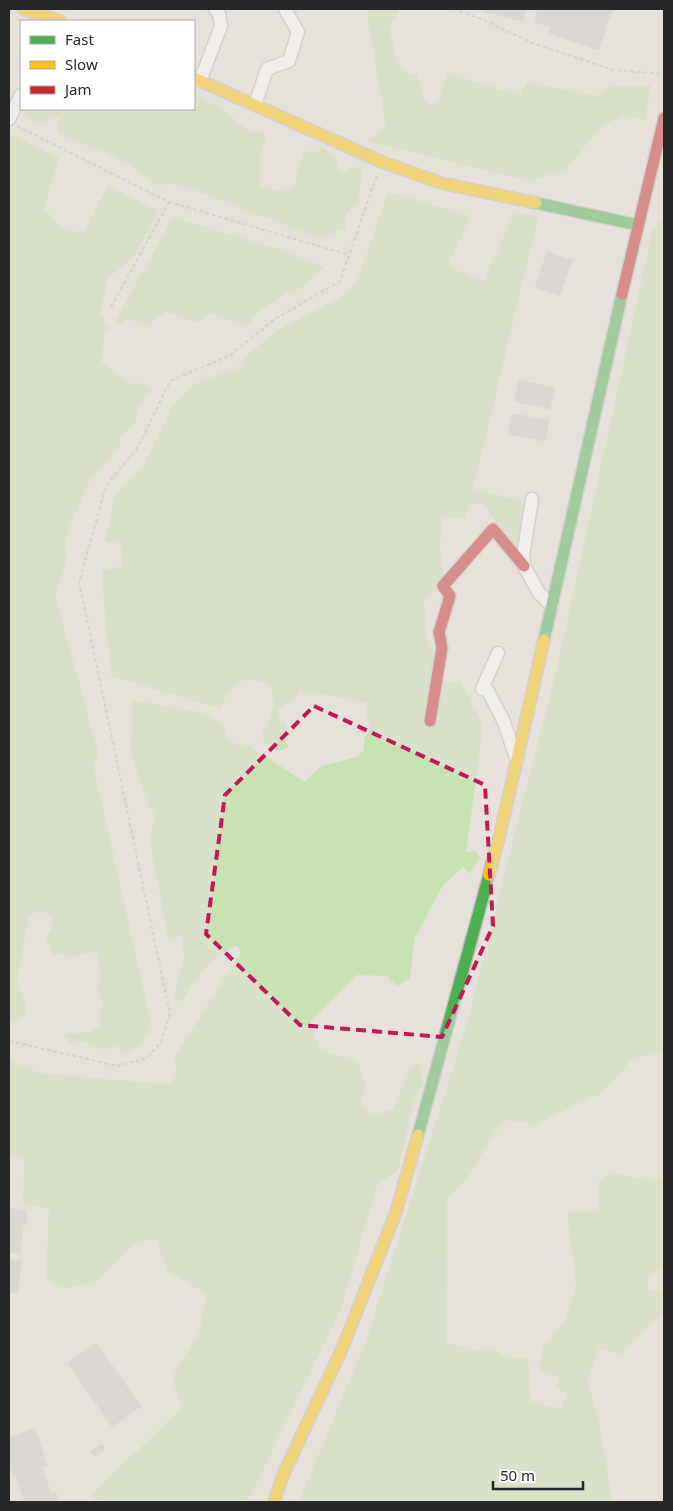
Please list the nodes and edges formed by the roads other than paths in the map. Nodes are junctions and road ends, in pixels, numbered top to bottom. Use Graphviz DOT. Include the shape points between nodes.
graph roads {
  1 [pos="23,9"];
  2 [pos="214,9"];
  3 [pos="285,9"];
  4 [pos="56,20"];
  5 [pos="197,80"];
  6 [pos="20,98"];
  7 [pos="255,104"];
  8 [pos="664,118"];
  9 [pos="13,123"];
  10 [pos="638,225"];
  11 [pos="532,499"];
  12 [pos="524,566"];
  13 [pos="552,606"];
  14 [pos="498,653"];
  15 [pos="430,720"];
  16 [pos="517,760"];
  17 [pos="274,1502"];
  1 -- 4 [label="main road"];
  2 -- 5 [label="street" via="219,14 221,26"];
  3 -- 7 [label="street" via="298,32 289,61 267,69"];
  5 -- 7 [label="main road"];
  6 -- 9 [label="street"];
  7 -- 10 [label="main road" via="382,162 441,183"];
  8 -- 10 [label="main road"];
  10 -- 13 [label="main road"];
  11 -- 12 [label="street"];
  12 -- 13 [label="street" via="539,593"];
  12 -- 15 [label="main road" via="493,529 443,586 450,596 439,632 442,648"];
  13 -- 16 [label="main road"];
  14 -- 16 [label="street" via="482,689 488,691 503,720"];
  16 -- 17 [label="main road" via="500,834 396,1212 342,1349 283,1475"];
}
